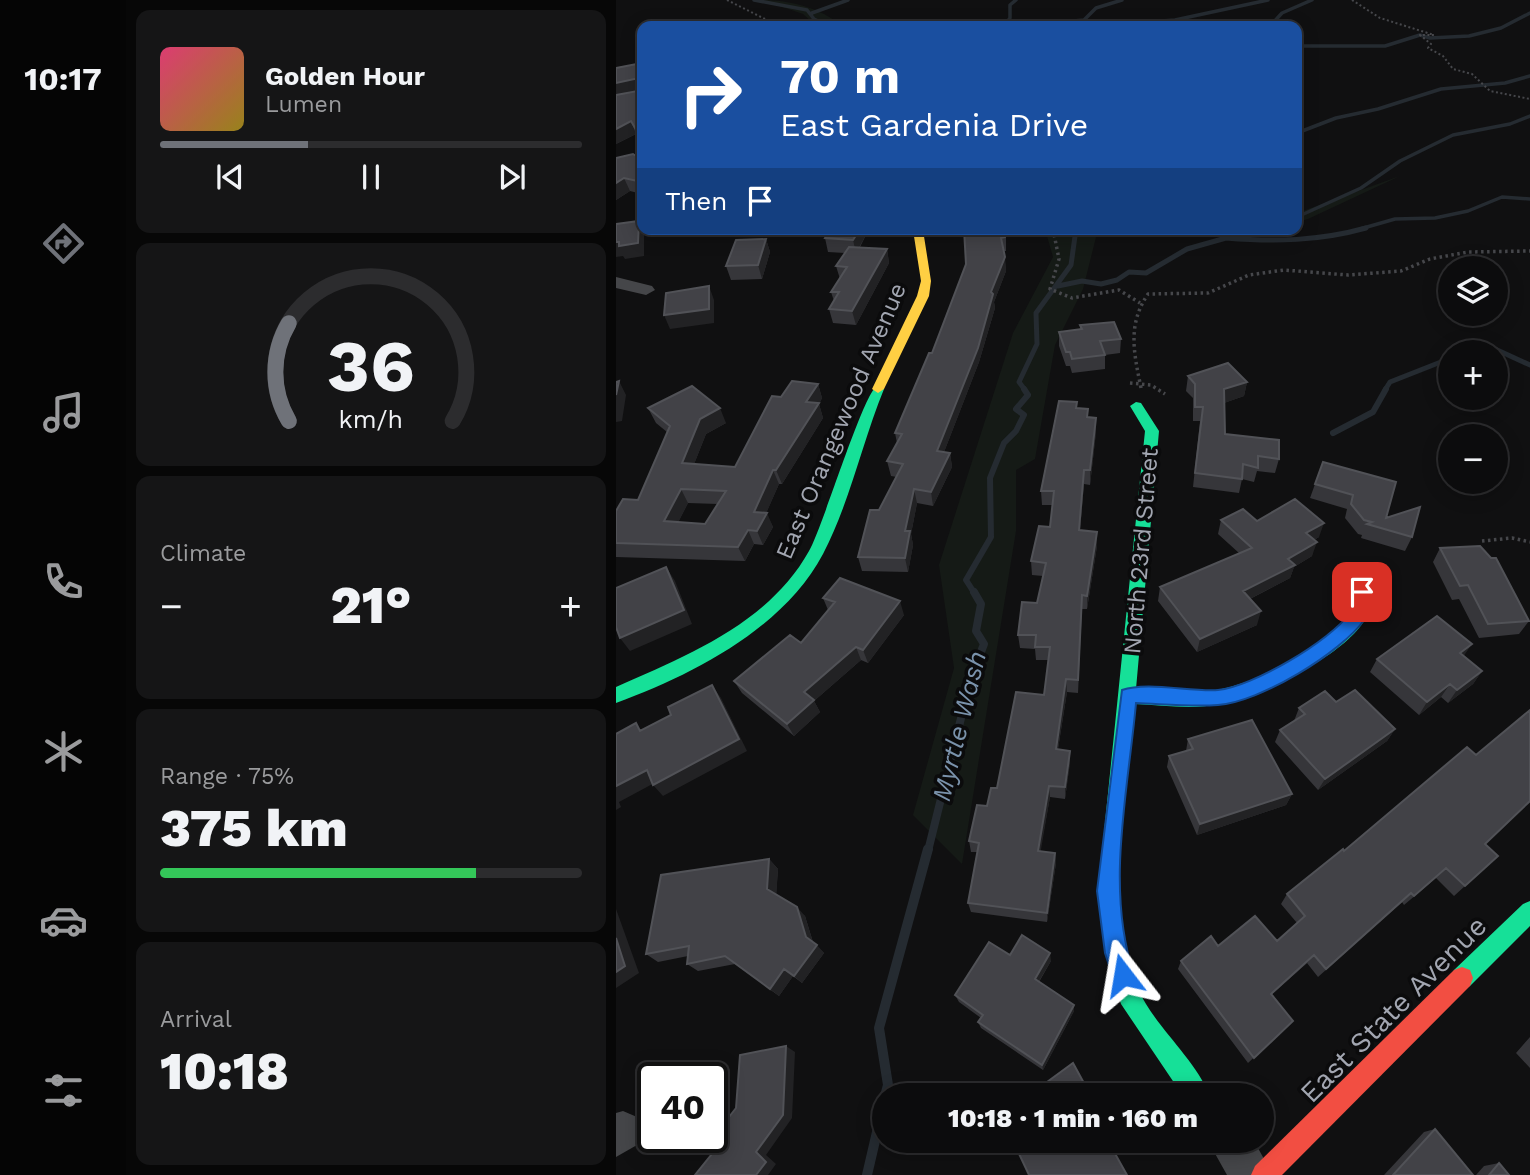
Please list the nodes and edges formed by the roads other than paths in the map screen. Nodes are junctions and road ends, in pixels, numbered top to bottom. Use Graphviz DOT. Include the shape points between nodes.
graph roads {
  1 [pos="919,235"];
  2 [pos="616,282"];
  3 [pos="646,290"];
  4 [pos="1136,406"];
  5 [pos="1362,592"];
  6 [pos="616,695"];
  7 [pos="1128,696"];
  8 [pos="1530,911"];
  9 [pos="1189,1083"];
  10 [pos="1237,1153"];
  11 [pos="1252,1175"];
  12 [pos="1264,1175"];
  1 -- 6 [label="street, East Orangewood Avenue" via="925,272 923,296 864,422 808,564 790,590 758,620"];
  2 -- 3 [label="street"];
  4 -- 7 [label="street, North 23rd Street" via="1152,430"];
  5 -- 7 [label="street" via="1359,614 1337,636 1276,679 1219,697"];
  7 -- 9 [label="street, North 23rd Street" via="1108,891 1116,953 1129,996"];
  8 -- 12 [label="street, East State Avenue"];
  10 -- 11 [label="street"];
}
